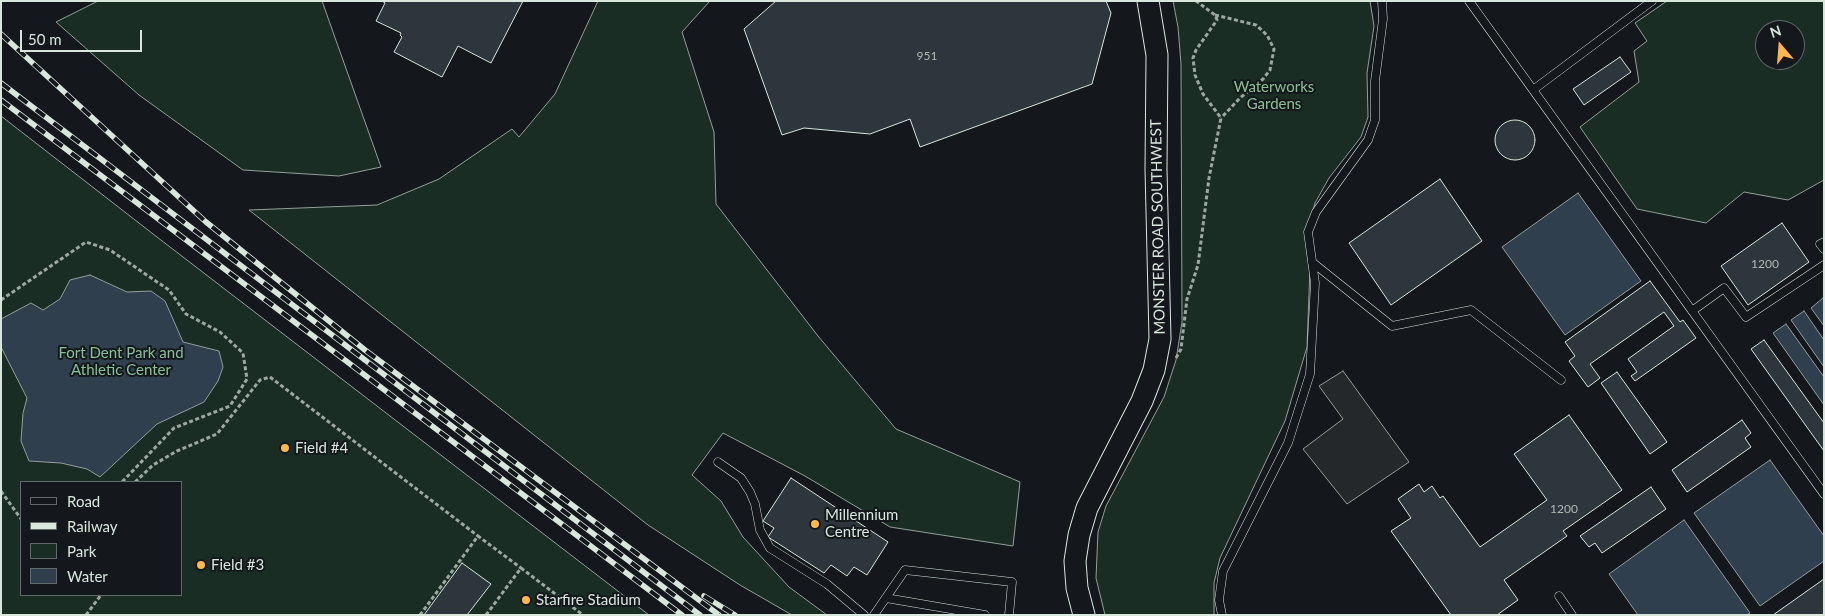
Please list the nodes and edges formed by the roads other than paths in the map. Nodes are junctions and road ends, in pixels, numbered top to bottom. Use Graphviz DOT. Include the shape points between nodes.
graph roads {
  1 [pos="1148,1"];
  2 [pos="1382,1"];
  3 [pos="1469,1"];
  4 [pos="1652,1"];
  5 [pos="1533,90"];
  6 [pos="1824,242"];
  7 [pos="1824,249"];
  8 [pos="1312,262"];
  9 [pos="1824,265"];
  10 [pos="1692,311"];
  11 [pos="1561,380"];
  12 [pos="718,462"];
  13 [pos="1824,494"];
  14 [pos="1560,596"];
  15 [pos="886,598"];
  16 [pos="864,615"];
  17 [pos="874,615"];
  18 [pos="985,615"];
  19 [pos="1009,615"];
  20 [pos="1084,615"];
  21 [pos="1222,615"];
  22 [pos="1572,615"];
  1 -- 20 [label="street, MONSTER ROAD SOUTHWEST" via="1157,55 1160,339 1154,370 1142,401 1088,508 1079,535 1075,561"];
  2 -- 8 [label="lane" via="1375,120 1368,140 1316,212 1308,232"];
  3 -- 5 [label="lane"];
  4 -- 5 [label="lane"];
  5 -- 10 [label="lane"];
  6 -- 7 [label="lane" via="1820,244"];
  8 -- 11 [label="lane" via="1392,326 1471,310"];
  8 -- 21 [label="lane" via="1315,283 1310,374 1288,443 1223,571 1219,600"];
  9 -- 10 [label="lane" via="1746,317 1724,288"];
  10 -- 13 [label="lane"];
  12 -- 16 [label="lane" via="741,478 750,492 760,530 770,548 827,584"];
  14 -- 22 [label="lane"];
  15 -- 17 [label="lane"];
  15 -- 18 [label="lane"];
  15 -- 19 [label="lane" via="905,570 1012,582"];
}
